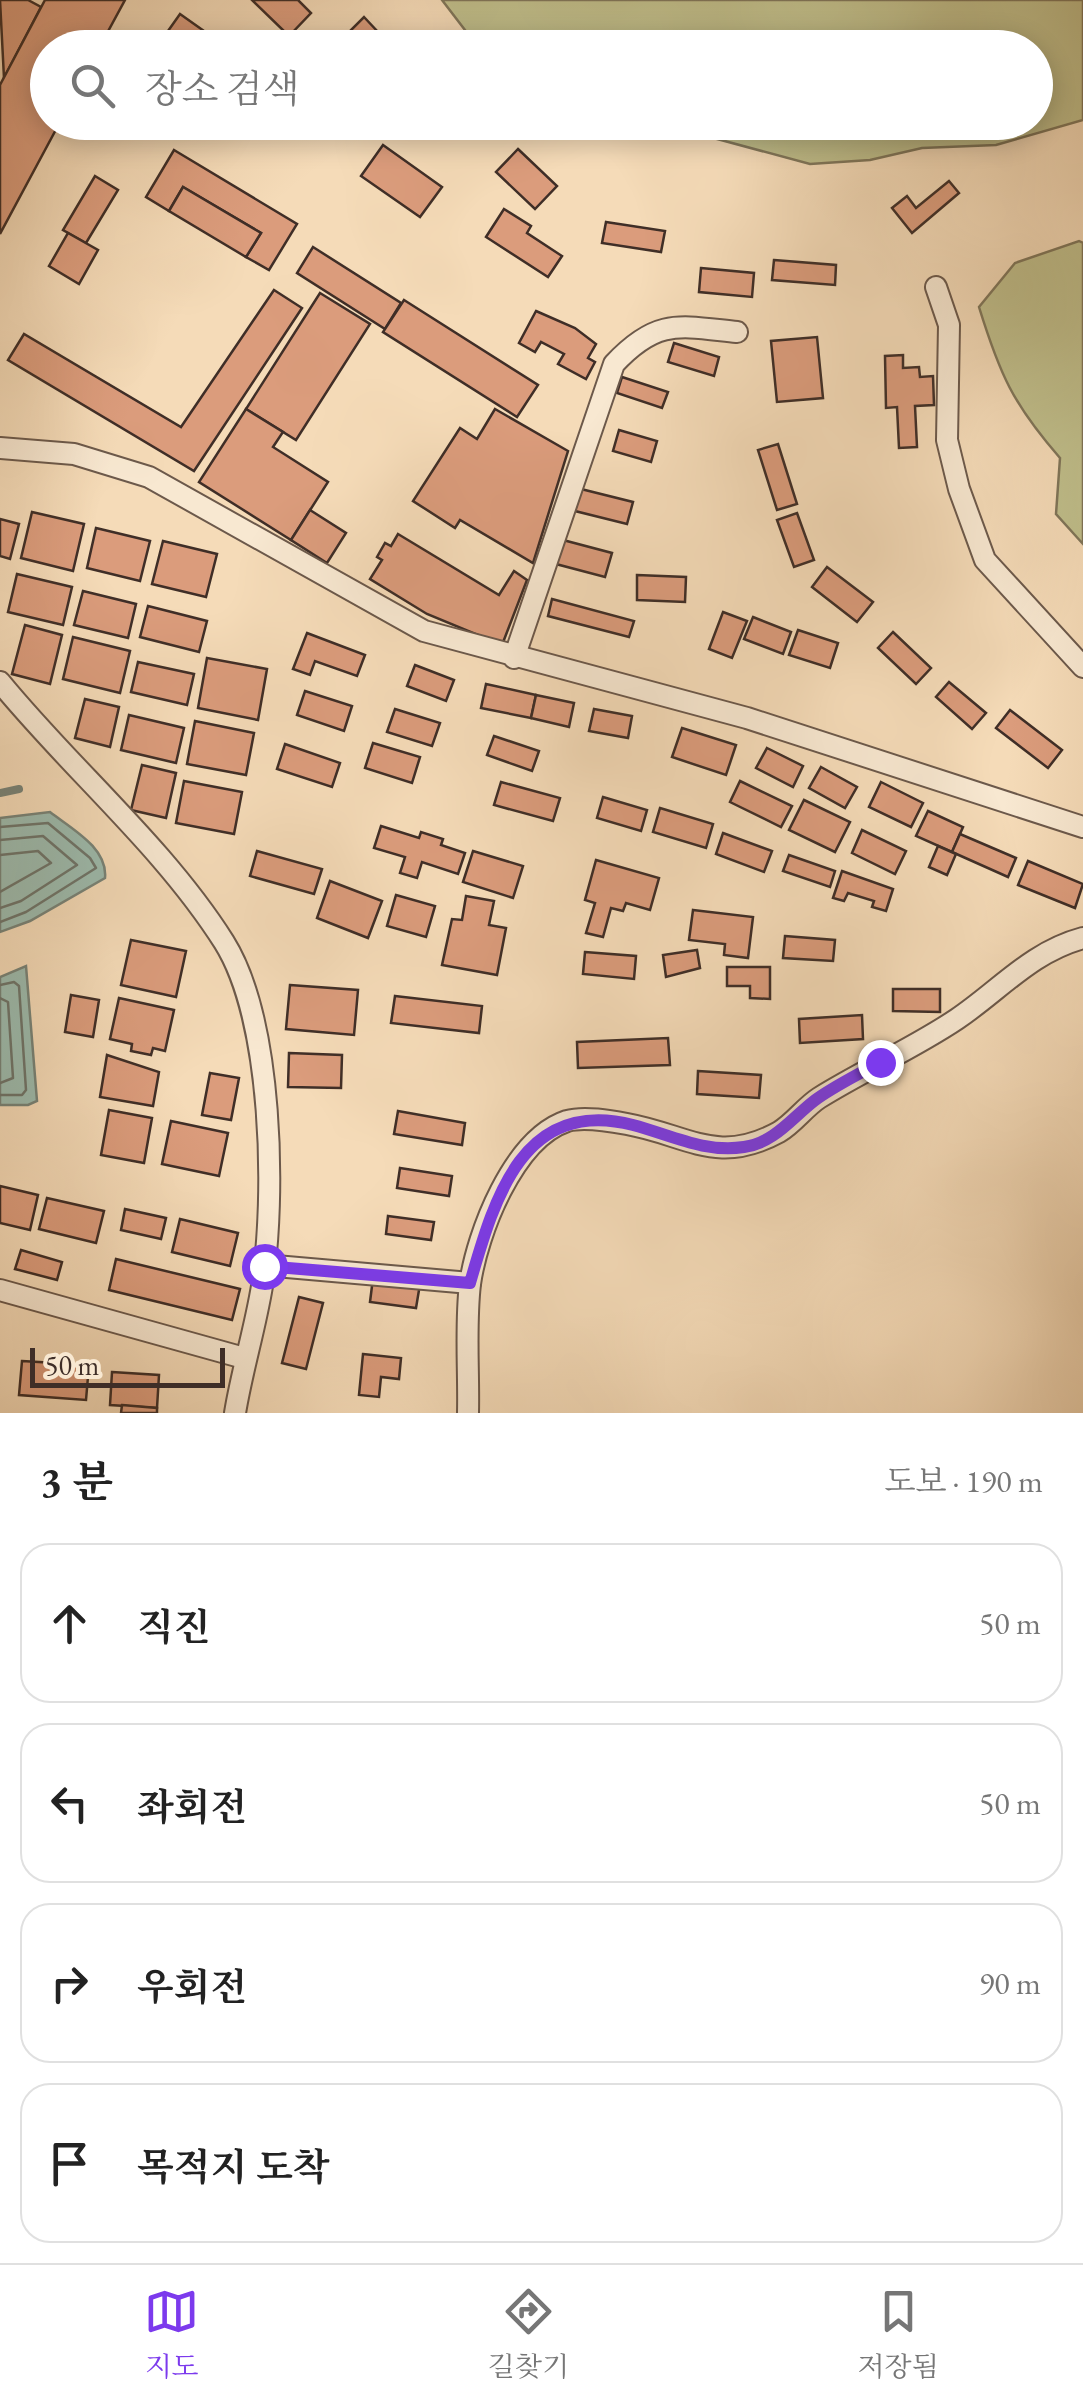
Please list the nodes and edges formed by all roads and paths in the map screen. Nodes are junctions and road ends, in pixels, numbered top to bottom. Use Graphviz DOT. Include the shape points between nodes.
graph roads {
  1 [pos="936,287"];
  2 [pos="737,332"];
  3 [pos="0,448"];
  4 [pos="514,658"];
  5 [pos="1083,667"];
  6 [pos="0,682"];
  7 [pos="1083,827"];
  8 [pos="1083,938"];
  9 [pos="264,1266"];
  10 [pos="470,1283"];
  11 [pos="0,1290"];
  12 [pos="244,1358"];
  13 [pos="235,1413"];
  14 [pos="468,1413"];
  1 -- 5 [label="street" via="949,325 947,440 985,560"];
  2 -- 4 [label="street" via="670,325 638,339 614,364"];
  3 -- 4 [label="street" via="74,454 149,476 424,630"];
  4 -- 7 [label="street" via="747,718"];
  6 -- 9 [label="street" via="225,944 245,989 258,1050 266,1140"];
  8 -- 10 [label="street" via="1031,959 958,1019 750,1146 716,1150 630,1124 567,1122 512,1169 487,1219"];
  9 -- 10 [label="street"];
  9 -- 12 [label="street"];
  10 -- 14 [label="street"];
  11 -- 12 [label="street"];
  12 -- 13 [label="street"];
}
